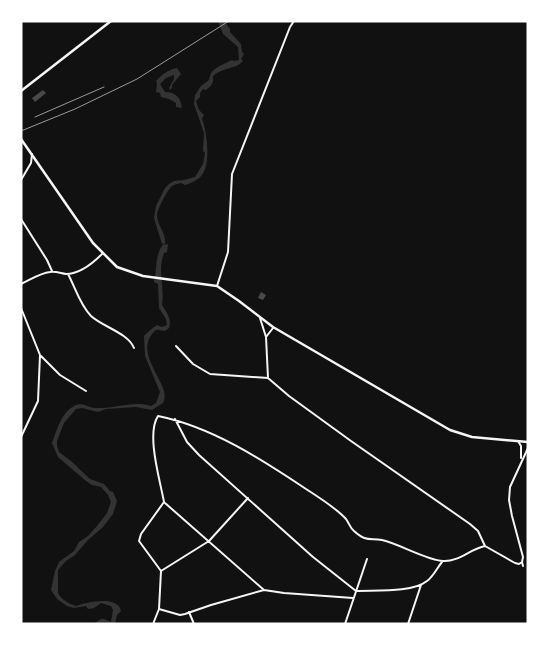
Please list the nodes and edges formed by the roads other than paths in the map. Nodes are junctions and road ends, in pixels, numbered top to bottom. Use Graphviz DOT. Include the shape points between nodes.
graph roads {
  1 [pos="111,21"];
  2 [pos="294,21"];
  3 [pos="21,91"];
  4 [pos="21,138"];
  5 [pos="32,154"];
  6 [pos="21,180"];
  7 [pos="21,219"];
  8 [pos="102,254"];
  9 [pos="52,271"];
  10 [pos="68,274"];
  11 [pos="21,284"];
  12 [pos="217,286"];
  13 [pos="21,308"];
  14 [pos="260,318"];
  15 [pos="273,327"];
  16 [pos="266,337"];
  17 [pos="176,346"];
  18 [pos="134,348"];
  19 [pos="40,355"];
  20 [pos="268,378"];
  21 [pos="86,390"];
  22 [pos="175,419"];
  23 [pos="21,437"];
  24 [pos="528,440"];
  25 [pos="518,441"];
  26 [pos="528,449"];
  27 [pos="521,460"];
  28 [pos="248,498"];
  29 [pos="164,502"];
  30 [pos="209,541"];
  31 [pos="485,546"];
  32 [pos="366,559"];
  33 [pos="442,561"];
  34 [pos="522,562"];
  35 [pos="523,566"];
  36 [pos="161,571"];
  37 [pos="421,585"];
  38 [pos="264,590"];
  39 [pos="356,591"];
  40 [pos="353,598"];
  41 [pos="159,609"];
  42 [pos="189,612"];
  43 [pos="153,624"];
  44 [pos="194,624"];
  45 [pos="345,624"];
  46 [pos="408,624"];
  1 -- 3 [label="main road"];
  2 -- 12 [label="street" via="232,174 228,252"];
  4 -- 5 [label="main road"];
  5 -- 6 [label="street" via="31,163"];
  5 -- 8 [label="main road"];
  7 -- 9 [label="street"];
  8 -- 10 [label="street" via="92,264"];
  8 -- 12 [label="main road" via="117,267 143,276"];
  9 -- 10 [label="street"];
  9 -- 11 [label="street"];
  10 -- 18 [label="street" via="90,314 131,341"];
  12 -- 14 [label="main road"];
  13 -- 19 [label="street"];
  14 -- 15 [label="main road"];
  14 -- 16 [label="street"];
  15 -- 16 [label="street"];
  15 -- 25 [label="main road" via="450,430 472,437"];
  16 -- 20 [label="street"];
  17 -- 20 [label="street" via="192,364 210,374"];
  19 -- 21 [label="street" via="60,375"];
  19 -- 23 [label="street" via="38,402"];
  20 -- 31 [label="street" via="351,442 470,524 478,531"];
  22 -- 28 [label="street" via="187,442"];
  22 -- 29 [label="street" via="158,416 152,428"];
  22 -- 33 [label="street" via="235,446 307,490 345,518 353,531 366,539 381,540"];
  24 -- 25 [label="main road"];
  25 -- 27 [label="street"];
  26 -- 27 [label="street"];
  27 -- 34 [label="street" via="509,500"];
  28 -- 30 [label="street"];
  28 -- 39 [label="street"];
  29 -- 30 [label="street"];
  29 -- 36 [label="street" via="141,534 139,542"];
  30 -- 36 [label="street"];
  30 -- 38 [label="street"];
  31 -- 33 [label="street" via="454,560"];
  31 -- 34 [label="street" via="515,563"];
  32 -- 39 [label="street"];
  33 -- 37 [label="street"];
  34 -- 35 [label="street"];
  36 -- 41 [label="street"];
  37 -- 39 [label="street"];
  37 -- 46 [label="street"];
  38 -- 40 [label="street"];
  38 -- 42 [label="street"];
  39 -- 40 [label="street"];
  40 -- 45 [label="street"];
  41 -- 42 [label="street" via="180,615"];
  41 -- 43 [label="street"];
  42 -- 44 [label="street"];
}
